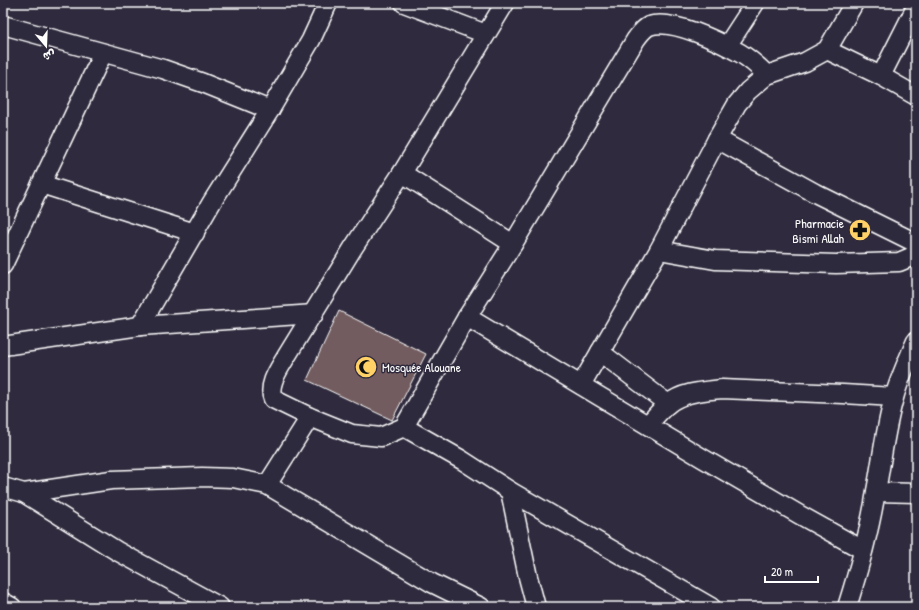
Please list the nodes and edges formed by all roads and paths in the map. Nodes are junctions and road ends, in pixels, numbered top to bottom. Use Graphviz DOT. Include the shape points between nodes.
graph roads {
  1 [pos="328,3"];
  2 [pos="404,3"];
  3 [pos="505,3"];
  4 [pos="755,3"];
  5 [pos="854,3"];
  6 [pos="916,7"];
  7 [pos="3,25"];
  8 [pos="486,34"];
  9 [pos="726,46"];
  10 [pos="827,50"];
  11 [pos="103,53"];
  12 [pos="767,75"];
  13 [pos="881,76"];
  14 [pos="916,96"];
  15 [pos="270,110"];
  16 [pos="717,139"];
  17 [pos="402,173"];
  18 [pos="41,184"];
  19 [pos="195,233"];
  20 [pos="513,244"];
  21 [pos="916,244"];
  22 [pos="659,250"];
  23 [pos="916,252"];
  24 [pos="3,265"];
  25 [pos="314,314"];
  26 [pos="467,317"];
  27 [pos="140,326"];
  28 [pos="3,346"];
  29 [pos="600,352"];
  30 [pos="914,352"];
  31 [pos="581,385"];
  32 [pos="894,397"];
  33 [pos="668,404"];
  34 [pos="310,417"];
  35 [pos="648,425"];
  36 [pos="404,427"];
  37 [pos="267,485"];
  38 [pos="3,487"];
  39 [pos="510,491"];
  40 [pos="876,492"];
  41 [pos="24,493"];
  42 [pos="916,493"];
  43 [pos="864,550"];
  44 [pos="3,602"];
  45 [pos="12,607"];
  46 [pos="220,607"];
  47 [pos="481,607"];
  48 [pos="536,607"];
  49 [pos="711,607"];
  50 [pos="847,607"];
  1 -- 15 [label="street" via="311,40"];
  2 -- 8 [label="street"];
  3 -- 8 [label="street"];
  4 -- 9 [label="street"];
  5 -- 10 [label="street"];
  6 -- 13 [label="street"];
  7 -- 11 [label="street"];
  8 -- 17 [label="street"];
  9 -- 12 [label="street" via="757,64"];
  9 -- 20 [label="street" via="677,26 660,24 643,30"];
  10 -- 12 [label="street" via="805,62"];
  10 -- 13 [label="street"];
  11 -- 15 [label="street" via="163,69"];
  11 -- 18 [label="street"];
  12 -- 16 [label="street" via="737,104"];
  13 -- 14 [label="street"];
  15 -- 19 [label="street"];
  16 -- 21 [label="street" via="815,193"];
  16 -- 22 [label="street"];
  17 -- 20 [label="street"];
  17 -- 25 [label="street"];
  18 -- 19 [label="street"];
  18 -- 24 [label="street"];
  19 -- 27 [label="street"];
  20 -- 26 [label="street"];
  22 -- 23 [label="street" via="715,260 836,264 899,262"];
  22 -- 29 [label="street"];
  25 -- 27 [label="street"];
  25 -- 34 [label="street" via="277,373 271,393 274,399"];
  26 -- 31 [label="street"];
  26 -- 36 [label="street"];
  27 -- 28 [label="street"];
  29 -- 31 [label="street"];
  29 -- 33 [label="street"];
  30 -- 32 [label="street"];
  31 -- 35 [label="street"];
  32 -- 33 [label="street" via="722,389 685,395"];
  32 -- 40 [label="street"];
  33 -- 35 [label="street"];
  34 -- 36 [label="street" via="352,434 368,436 381,437"];
  34 -- 37 [label="street"];
  35 -- 43 [label="street"];
  36 -- 39 [label="street"];
  37 -- 41 [label="street" via="233,478 168,478 110,480"];
  37 -- 47 [label="street" via="432,583"];
  38 -- 41 [label="street"];
  39 -- 48 [label="street"];
  39 -- 49 [label="street"];
  40 -- 42 [label="street"];
  40 -- 43 [label="street"];
  41 -- 46 [label="street" via="116,551"];
  43 -- 50 [label="street"];
  44 -- 45 [label="street"];
}
